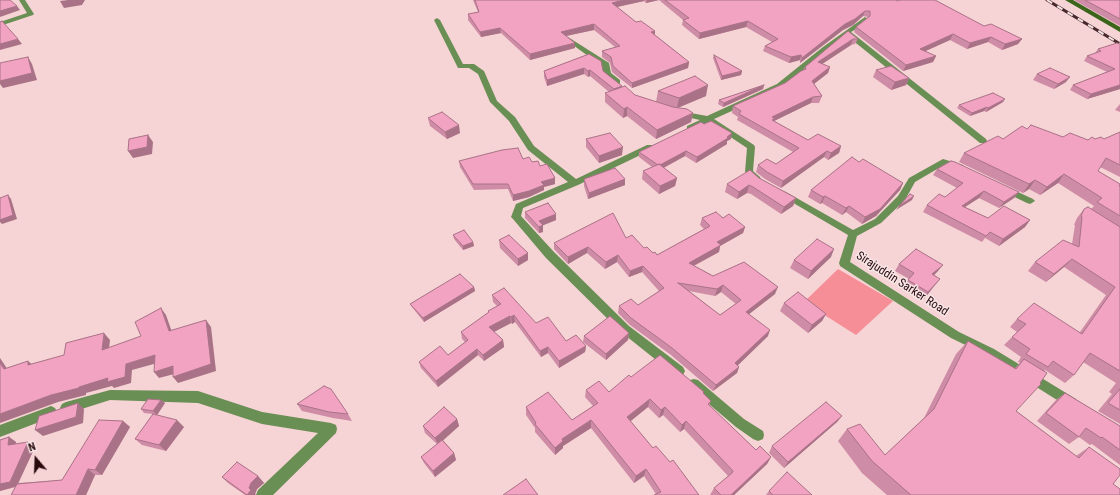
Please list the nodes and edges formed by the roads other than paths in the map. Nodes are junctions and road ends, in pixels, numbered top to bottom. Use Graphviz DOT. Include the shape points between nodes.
graph roads {
  1 [pos="22,0"];
  2 [pos="1068,0"];
  3 [pos="865,18"];
  4 [pos="437,20"];
  5 [pos="0,24"];
  6 [pos="1120,30"];
  7 [pos="846,32"];
  8 [pos="568,39"];
  9 [pos="622,87"];
  10 [pos="668,110"];
  11 [pos="709,119"];
  12 [pos="681,132"];
  13 [pos="982,141"];
  14 [pos="660,143"];
  15 [pos="969,172"];
  16 [pos="575,183"];
  17 [pos="996,185"];
  18 [pos="1030,201"];
  19 [pos="853,234"];
  20 [pos="1081,408"];
  21 [pos="0,430"];
  22 [pos="758,435"];
  23 [pos="263,495"];
  1 -- 5 [label="street" via="31,14"];
  2 -- 6 [label="street"];
  3 -- 7 [label="street"];
  4 -- 16 [label="street" via="461,66 471,66 481,73 494,102 512,119 531,148"];
  7 -- 11 [label="street" via="780,86"];
  7 -- 13 [label="street"];
  8 -- 9 [label="street" via="606,65 607,74"];
  10 -- 11 [label="street, Sirajuddin Sarker Road"];
  11 -- 12 [label="street"];
  11 -- 19 [label="street, Sirajuddin Sarker Road" via="751,147 749,172"];
  14 -- 16 [label="street"];
  15 -- 19 [label="street" via="943,162 912,180 902,198 878,221"];
  16 -- 22 [label="street" via="520,206 516,217 550,255 625,329"];
  17 -- 18 [label="street"];
  19 -- 20 [label="street, Sirajuddin Sarker Road" via="844,263 956,335 990,352"];
  21 -- 23 [label="street" via="59,409 110,395 198,397 262,418 331,429"];
}
